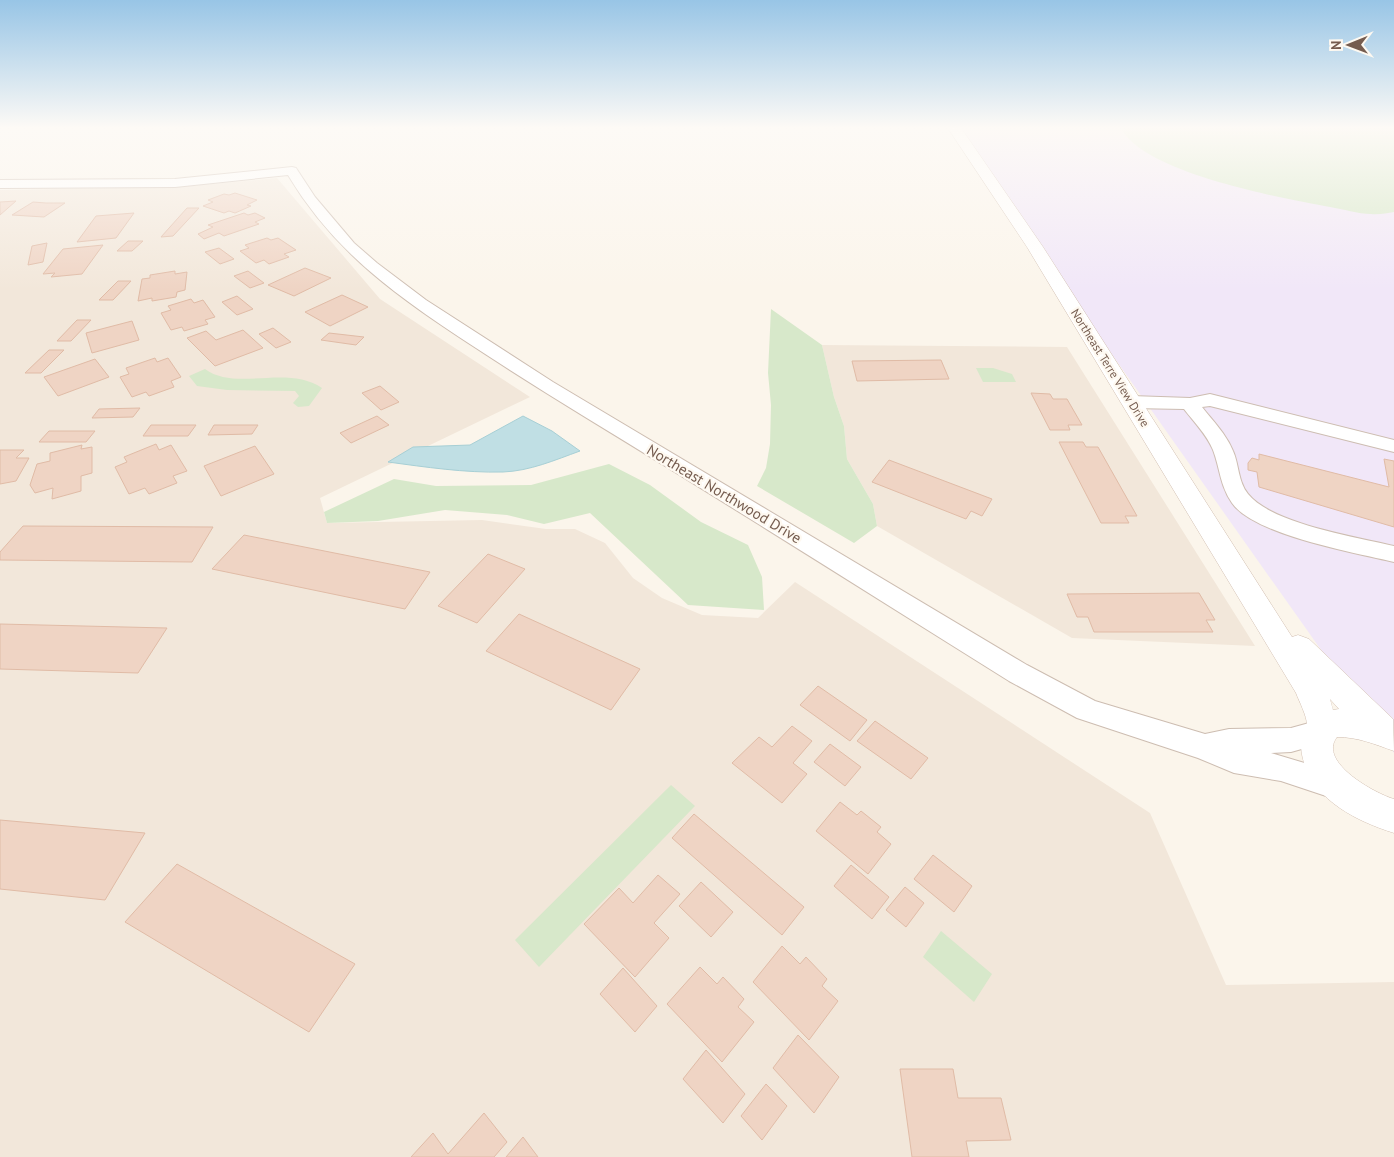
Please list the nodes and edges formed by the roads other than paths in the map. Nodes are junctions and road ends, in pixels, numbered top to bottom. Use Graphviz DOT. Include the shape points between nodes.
graph roads {
  1 [pos="185,182"];
  2 [pos="298,182"];
  3 [pos="991,182"];
  4 [pos="0,184"];
  5 [pos="1131,402"];
  6 [pos="1190,404"];
  7 [pos="1394,446"];
  8 [pos="1394,554"];
  9 [pos="1262,611"];
  10 [pos="1322,731"];
  11 [pos="1390,735"];
  12 [pos="1205,747"];
  13 [pos="1366,802"];
  14 [pos="1394,838"];
  1 -- 4 [label="street, Northeast Northwood Drive"];
  2 -- 12 [label="street, Northeast Northwood Drive" via="307,200 366,264 522,372 1018,673 1086,710"];
  3 -- 5 [label="main road, Northeast Terre View Drive"];
  5 -- 6 [label="street"];
  5 -- 9 [label="main road, Northeast Terre View Drive"];
  6 -- 7 [label="street" via="1210,400"];
  6 -- 8 [label="street" via="1223,450 1230,484 1243,502 1266,518 1287,526"];
  9 -- 10 [label="main road, Northeast Terre View Drive" via="1310,688"];
  9 -- 11 [label="main road, Northeast Terre View Drive"];
  10 -- 11 [label="main road" via="1335,723 1350,722 1368,725"];
  10 -- 12 [label="street, Northeast Northwood Drive" via="1291,740 1229,742"];
  10 -- 13 [label="main road" via="1316,743 1326,771"];
  12 -- 13 [label="street, Northeast Northwood Drive" via="1234,760 1281,768"];
  13 -- 14 [label="main road"];
}
